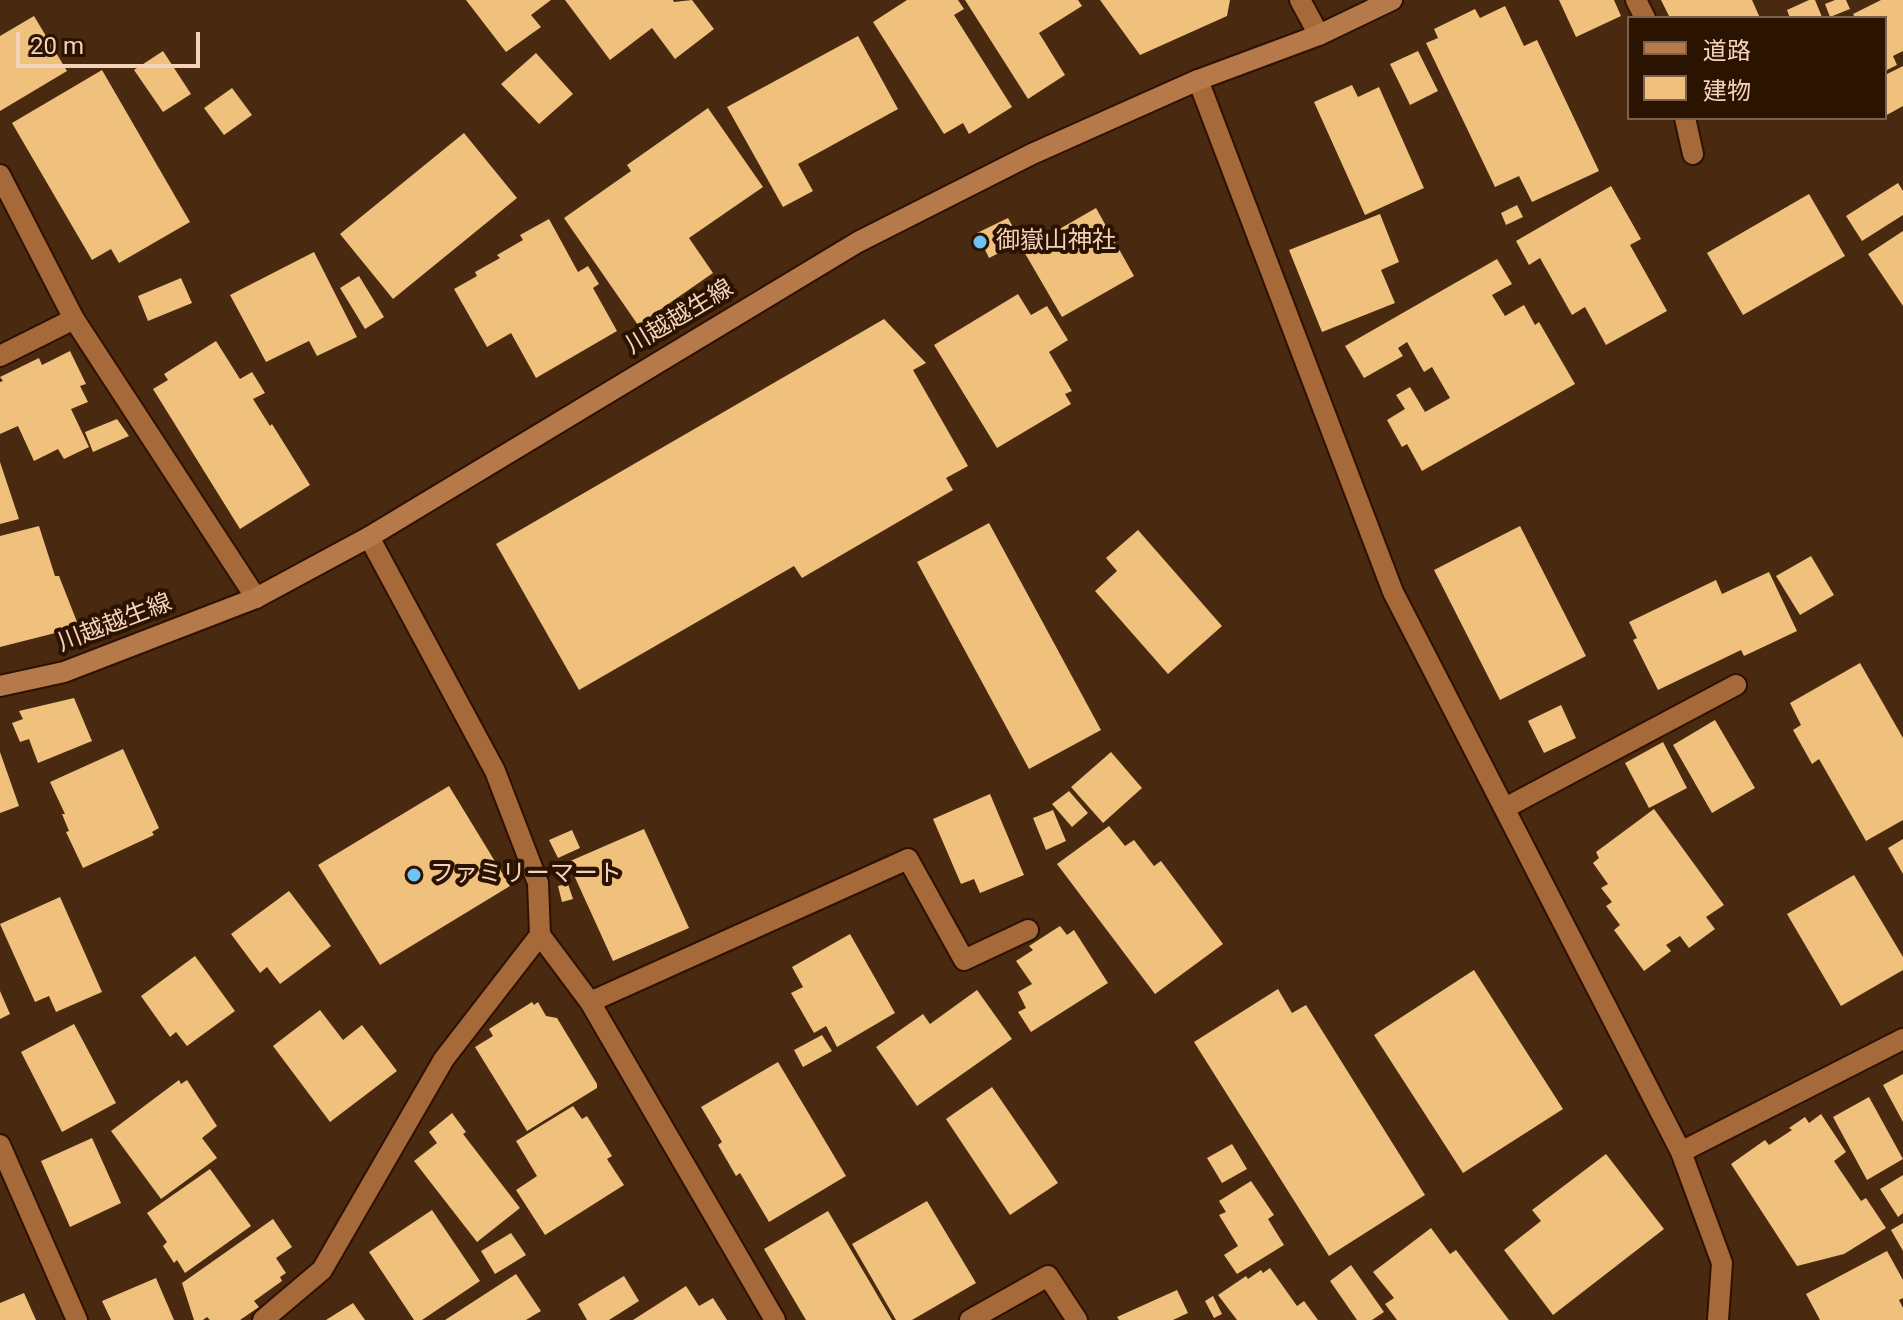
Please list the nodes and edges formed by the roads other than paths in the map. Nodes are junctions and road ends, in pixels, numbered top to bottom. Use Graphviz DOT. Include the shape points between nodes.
graph roads {
  1 [pos="1300,0"];
  2 [pos="1392,0"];
  3 [pos="1319,35"];
  4 [pos="1198,80"];
  5 [pos="1685,120"];
  6 [pos="1693,154"];
  7 [pos="0,175"];
  8 [pos="74,319"];
  9 [pos="0,356"];
  10 [pos="369,537"];
  11 [pos="256,598"];
  12 [pos="1736,685"];
  13 [pos="0,686"];
  14 [pos="1505,808"];
  15 [pos="1028,930"];
  16 [pos="540,935"];
  17 [pos="590,1002"];
  18 [pos="1903,1039"];
  19 [pos="0,1145"];
  20 [pos="1681,1152"];
  21 [pos="77,1320"];
  22 [pos="263,1320"];
  23 [pos="775,1320"];
  24 [pos="970,1320"];
  25 [pos="1077,1320"];
  26 [pos="1718,1320"];
  1 -- 3 [label="street"];
  2 -- 3 [label="main road, 川越越生線"];
  3 -- 4 [label="main road, 川越越生線"];
  4 -- 10 [label="main road, 川越越生線" via="1032,154 858,242"];
  4 -- 14 [label="street" via="1393,592"];
  5 -- 6 [label="street"];
  7 -- 8 [label="street"];
  8 -- 9 [label="street"];
  8 -- 11 [label="street"];
  10 -- 11 [label="main road, 川越越生線"];
  10 -- 16 [label="street" via="495,771 538,883"];
  11 -- 13 [label="main road, 川越越生線" via="64,672"];
  12 -- 14 [label="street"];
  14 -- 20 [label="street"];
  15 -- 17 [label="street" via="964,960 908,859"];
  16 -- 17 [label="street"];
  16 -- 22 [label="street" via="444,1059 322,1270"];
  17 -- 23 [label="street"];
  18 -- 20 [label="street"];
  19 -- 21 [label="street"];
  20 -- 26 [label="street" via="1722,1263"];
  24 -- 25 [label="street" via="1048,1276"];
}
